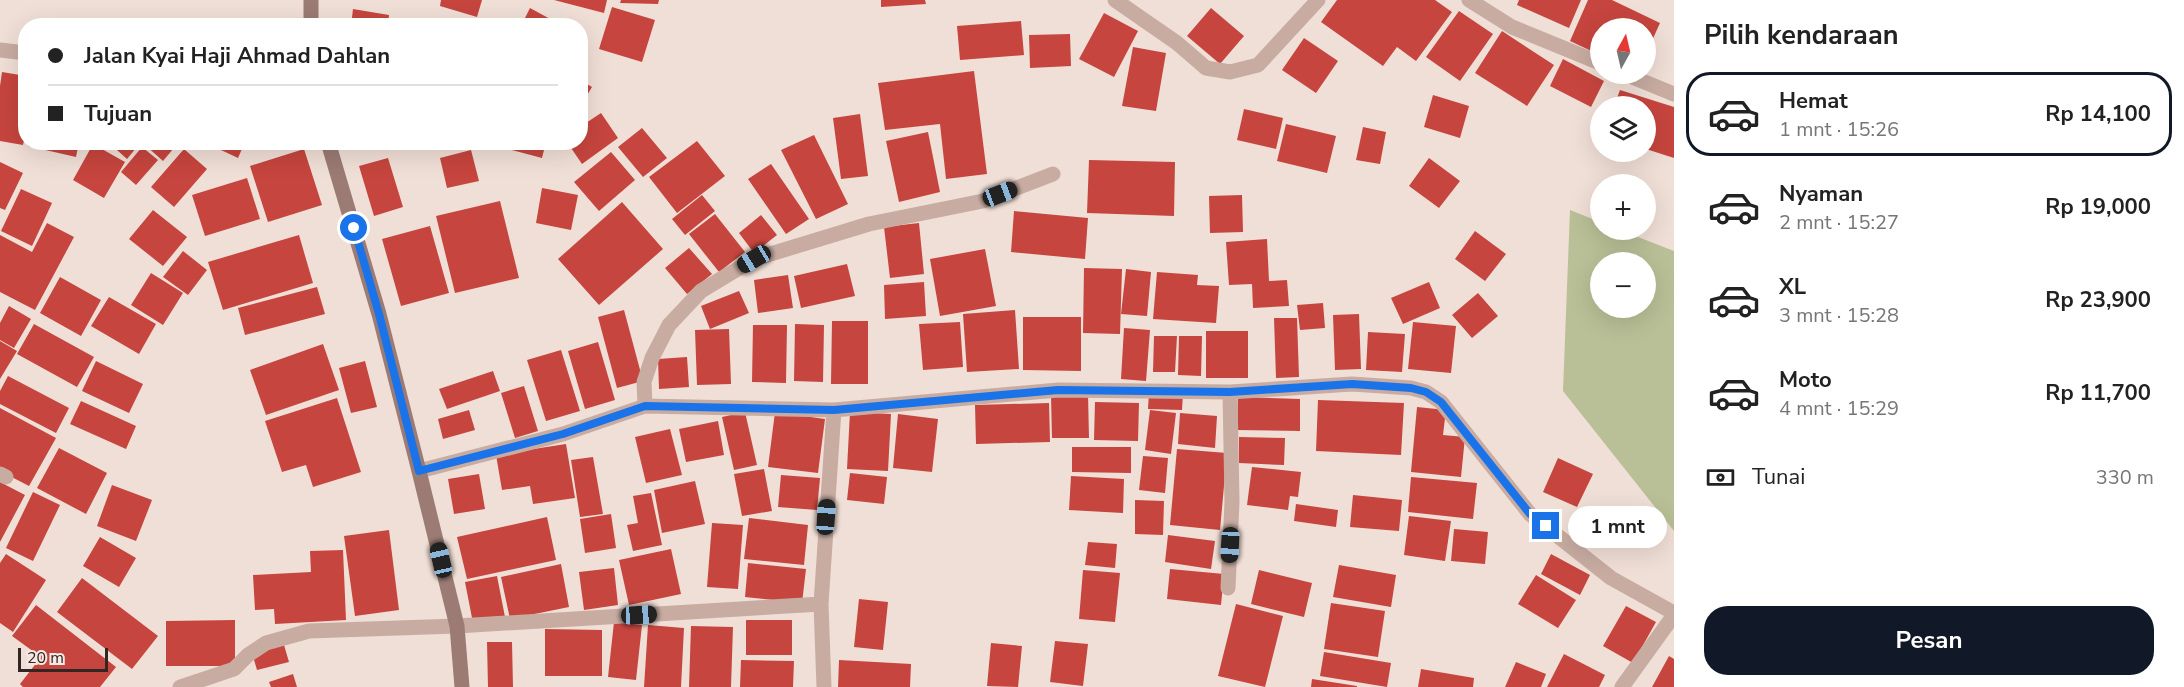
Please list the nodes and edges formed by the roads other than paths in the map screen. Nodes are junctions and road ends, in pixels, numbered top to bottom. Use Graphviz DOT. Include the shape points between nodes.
graph roads {
  1 [pos="311,0"];
  2 [pos="1115,0"];
  3 [pos="1318,0"];
  4 [pos="1469,0"];
  5 [pos="311,18"];
  6 [pos="0,50"];
  7 [pos="18,52"];
  8 [pos="1590,59"];
  9 [pos="1650,84"];
  10 [pos="1674,94"];
  11 [pos="330,150"];
  12 [pos="1053,174"];
  13 [pos="1230,392"];
  14 [pos="645,406"];
  15 [pos="834,410"];
  16 [pos="419,471"];
  17 [pos="1228,588"];
  18 [pos="820,604"];
  19 [pos="1674,614"];
  20 [pos="457,626"];
  21 [pos="180,687"];
  22 [pos="462,687"];
  23 [pos="824,687"];
  24 [pos="1622,687"];
  1 -- 5 [label="main road"];
  2 -- 3 [label="street" via="1206,68 1230,72 1258,65"];
  4 -- 8 [label="street" via="1512,27"];
  6 -- 7 [label="street"];
  9 -- 10 [label="street"];
  11 -- 16 [label="main road" via="379,314"];
  12 -- 14 [label="street" via="983,201 869,225 754,259 701,291 669,325 644,382"];
  13 -- 15 [label="street" via="1058,390"];
  13 -- 17 [label="street" via="1232,502"];
  13 -- 19 [label="street" via="1352,384 1426,392 1441,402 1530,514 1611,578"];
  14 -- 15 [label="street"];
  14 -- 16 [label="street" via="563,434"];
  15 -- 18 [label="street"];
  16 -- 20 [label="main road"];
  18 -- 20 [label="street"];
  18 -- 23 [label="street"];
  19 -- 24 [label="street"];
  20 -- 21 [label="street" via="309,631 266,643 234,669"];
  20 -- 22 [label="main road"];
}
